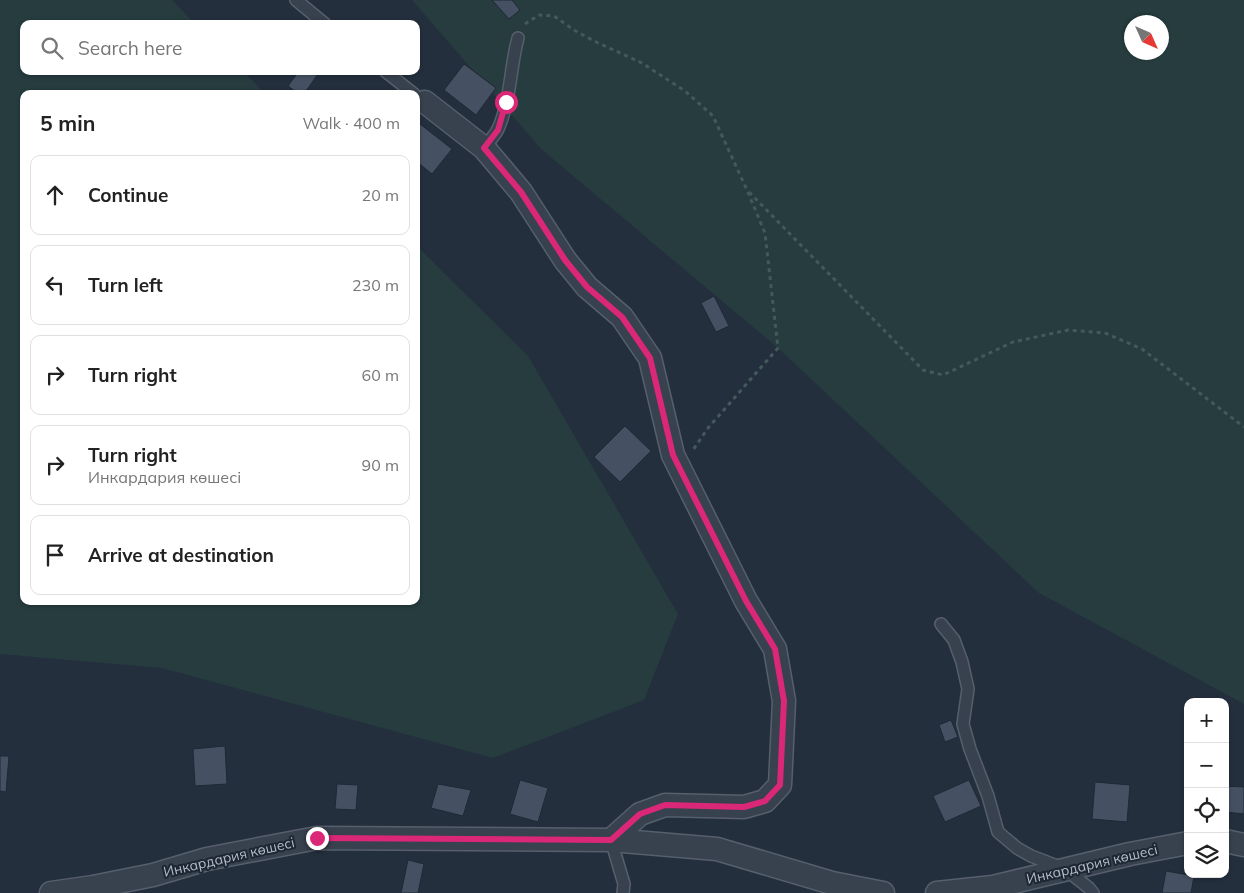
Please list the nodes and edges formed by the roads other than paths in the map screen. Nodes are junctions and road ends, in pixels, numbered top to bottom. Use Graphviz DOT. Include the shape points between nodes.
graph roads {
  1 [pos="296,0"];
  2 [pos="320,20"];
  3 [pos="518,38"];
  4 [pos="390,75"];
  5 [pos="409,90"];
  6 [pos="420,99"];
  7 [pos="484,148"];
  8 [pos="941,624"];
  9 [pos="611,840"];
  10 [pos="1229,842"];
  11 [pos="1184,844"];
  12 [pos="1244,844"];
  13 [pos="1065,870"];
  14 [pos="50,893"];
  15 [pos="623,893"];
  16 [pos="883,893"];
  17 [pos="937,893"];
  18 [pos="1093,893"];
  1 -- 2 [label="lane"];
  3 -- 7 [label="lane" via="498,130"];
  4 -- 5 [label="lane"];
  6 -- 7 [label="street"];
  7 -- 9 [label="street" via="521,192 565,260 587,287 622,317 650,358 673,455 746,601 775,649 784,701 780,785 765,801 744,807 665,805 640,814"];
  8 -- 13 [label="lane" via="954,640 962,662 968,689 963,724 998,832 1031,856"];
  9 -- 14 [label="street, Инкардария көшесі" via="317,838 93,887"];
  9 -- 15 [label="lane" via="624,884"];
  9 -- 16 [label="street, Инкардария көшесі" via="716,849 832,883"];
  10 -- 12 [label="street"];
  11 -- 13 [label="street, Инкардария көшесі"];
  13 -- 17 [label="street, Инкардария көшесі" via="993,887"];
  13 -- 18 [label="lane"];
}
